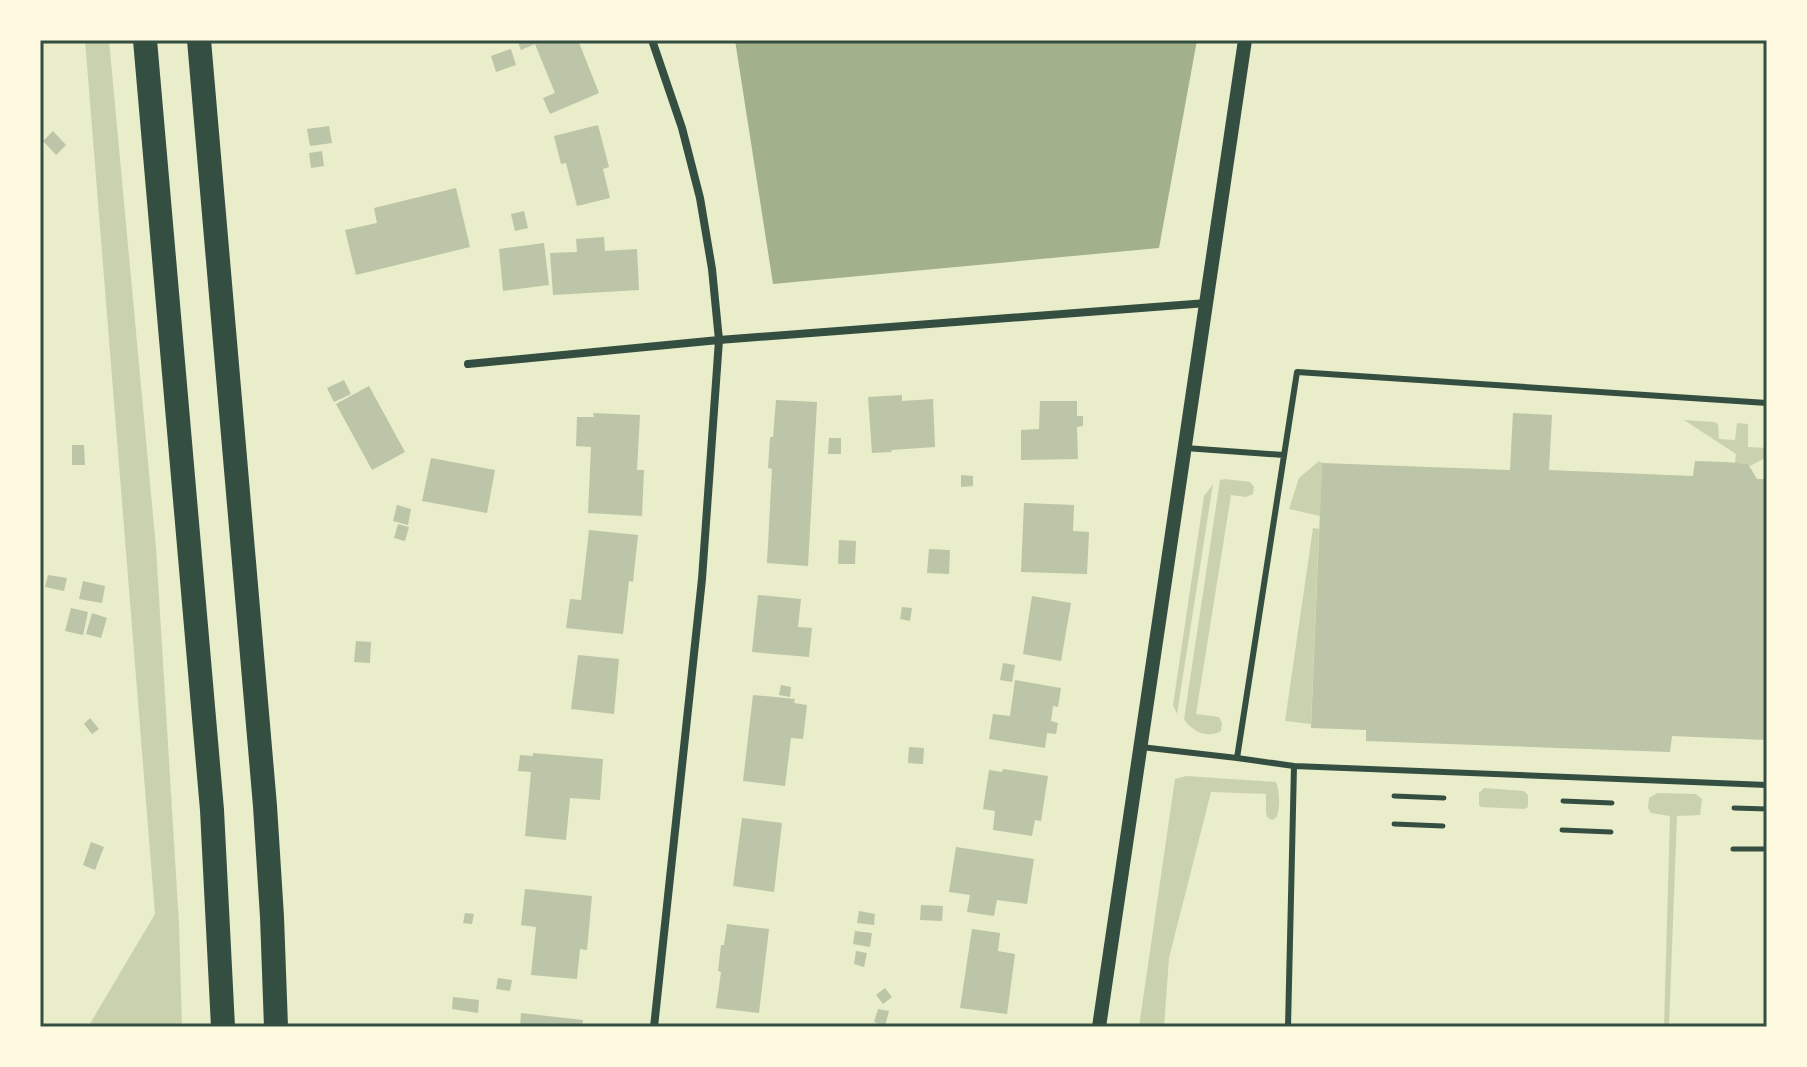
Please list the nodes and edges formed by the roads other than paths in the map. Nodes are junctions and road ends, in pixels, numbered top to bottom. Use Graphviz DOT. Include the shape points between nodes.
graph roads {
  1 [pos="145,40"];
  2 [pos="199,40"];
  3 [pos="652,40"];
  4 [pos="1245,40"];
  5 [pos="1207,303"];
  6 [pos="719,340"];
  7 [pos="468,364"];
  8 [pos="1767,403"];
  9 [pos="1185,448"];
  10 [pos="1284,455"];
  11 [pos="1141,747"];
  12 [pos="1237,758"];
  13 [pos="1294,766"];
  14 [pos="1767,785"];
  15 [pos="223,1027"];
  16 [pos="276,1027"];
  17 [pos="654,1027"];
  18 [pos="1099,1027"];
  19 [pos="1288,1027"];
  1 -- 15 [label="highway" via="212,810"];
  2 -- 16 [label="highway" via="263,791"];
  3 -- 6 [label="street" via="700,198"];
  4 -- 5 [label="street"];
  5 -- 6 [label="street"];
  5 -- 9 [label="street"];
  6 -- 7 [label="street"];
  6 -- 17 [label="street" via="702,579"];
  8 -- 10 [label="lane" via="1297,372"];
  9 -- 10 [label="lane"];
  9 -- 11 [label="street"];
  10 -- 12 [label="lane"];
  11 -- 12 [label="lane"];
  11 -- 18 [label="street"];
  12 -- 13 [label="lane"];
  13 -- 14 [label="lane"];
  13 -- 19 [label="lane"];
}
